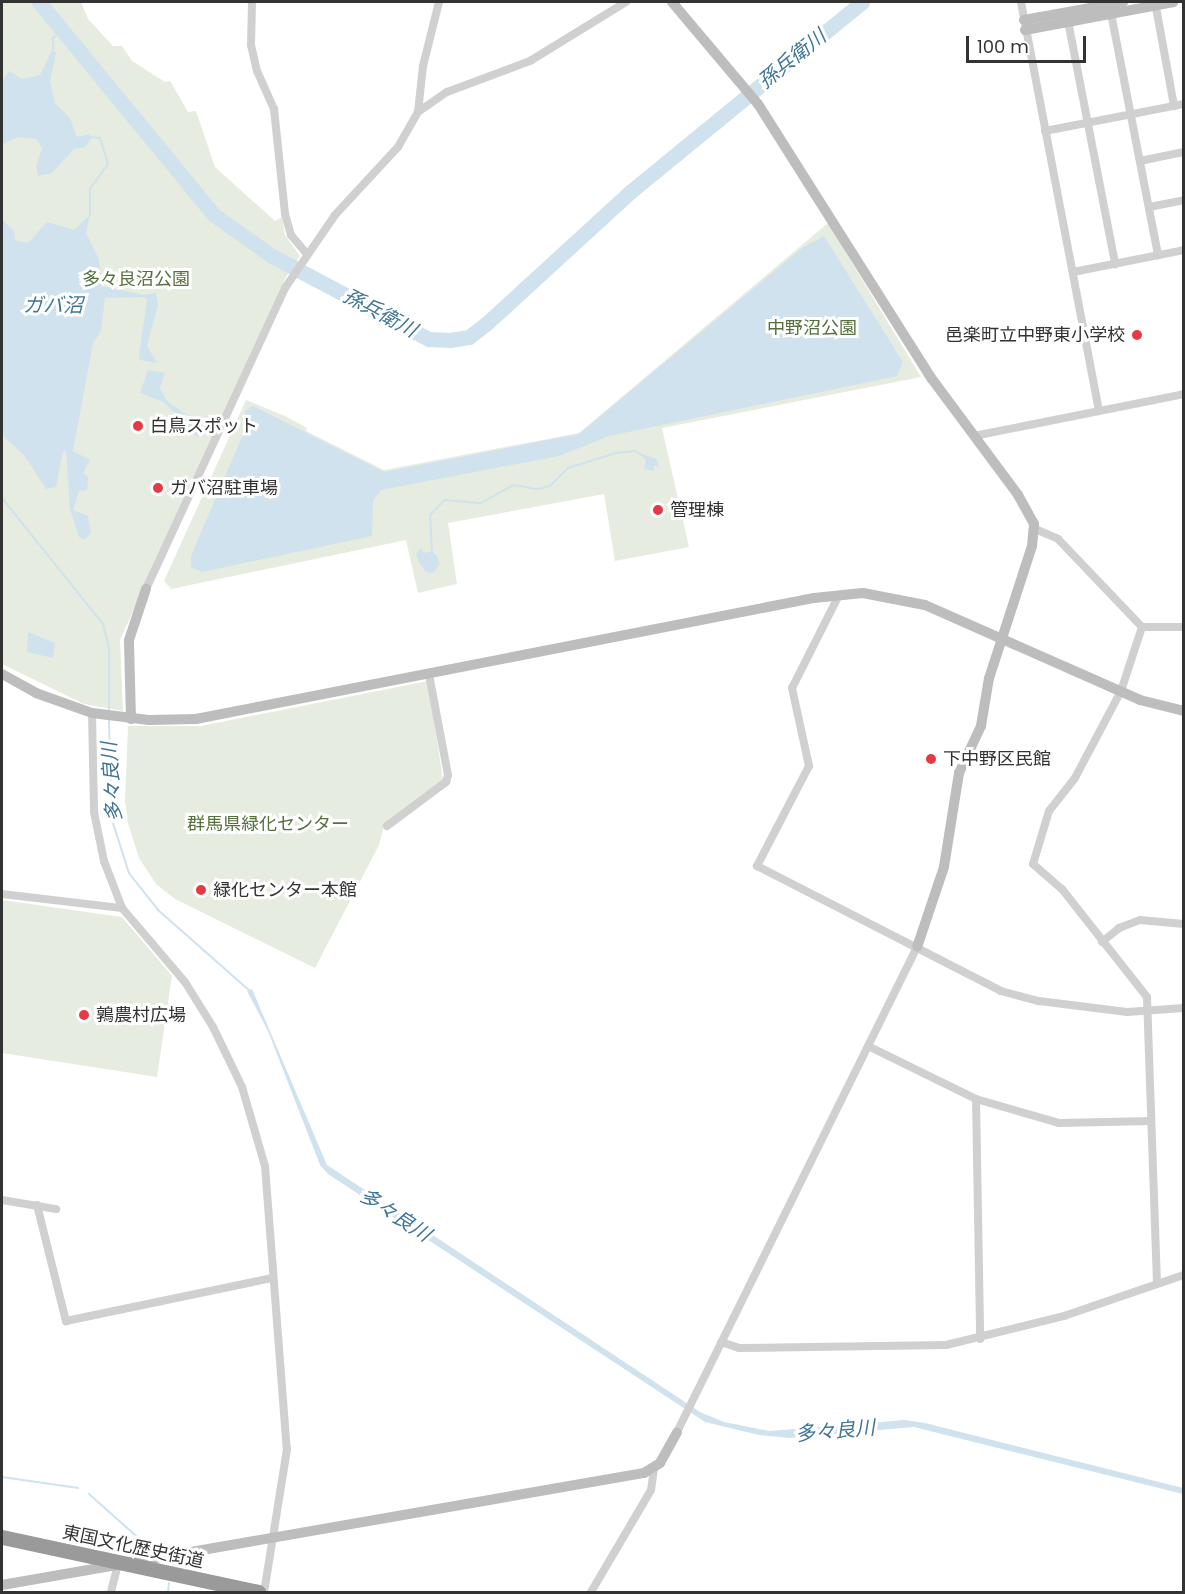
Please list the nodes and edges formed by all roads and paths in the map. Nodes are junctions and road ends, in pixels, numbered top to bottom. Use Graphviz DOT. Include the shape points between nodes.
graph roads {
  1 [pos="252,2"];
  2 [pos="439,2"];
  3 [pos="626,2"];
  4 [pos="672,2"];
  5 [pos="1021,2"];
  6 [pos="1123,2"];
  7 [pos="1173,2"];
  8 [pos="1155,3"];
  9 [pos="1110,9"];
  10 [pos="1067,17"];
  11 [pos="1025,25"];
  12 [pos="1179,105"];
  13 [pos="418,112"];
  14 [pos="1131,114"];
  15 [pos="1088,123"];
  16 [pos="1045,132"];
  17 [pos="1184,152"];
  18 [pos="1140,161"];
  19 [pos="1184,200"];
  20 [pos="1149,207"];
  21 [pos="1184,250"];
  22 [pos="1158,255"];
  23 [pos="305,256"];
  24 [pos="1116,264"];
  25 [pos="1073,272"];
  26 [pos="1184,394"];
  27 [pos="1099,411"];
  28 [pos="974,436"];
  29 [pos="1035,529"];
  30 [pos="146,589"];
  31 [pos="839,595"];
  32 [pos="1142,627"];
  33 [pos="1184,627"];
  34 [pos="1003,639"];
  35 [pos="2,674"];
  36 [pos="429,674"];
  37 [pos="1120,692"];
  38 [pos="1184,711"];
  39 [pos="94,713"];
  40 [pos="126,718"];
  41 [pos="387,826"];
  42 [pos="2,894"];
  43 [pos="122,908"];
  44 [pos="1184,924"];
  45 [pos="1102,942"];
  46 [pos="917,947"];
  47 [pos="1184,1008"];
  48 [pos="1148,1010"];
  49 [pos="868,1046"];
  50 [pos="976,1099"];
  51 [pos="1151,1121"];
  52 [pos="2,1200"];
  53 [pos="37,1205"];
  54 [pos="56,1209"];
  55 [pos="1184,1275"];
  56 [pos="271,1278"];
  57 [pos="1157,1284"];
  58 [pos="980,1339"];
  59 [pos="722,1342"];
  60 [pos="677,1432"];
  61 [pos="654,1469"];
  62 [pos="2,1537"];
  63 [pos="271,1539"];
  64 [pos="118,1564"];
  65 [pos="2,1585"];
  66 [pos="111,1593"];
  67 [pos="258,1593"];
  68 [pos="264,1593"];
  69 [pos="591,1593"];
  1 -- 23 [label="street" via="251,45 257,71 274,109 285,214 291,236"];
  2 -- 13 [label="street" via="425,58"];
  3 -- 13 [label="street" via="530,61 447,92"];
  4 -- 28 [label="street" via="756,102 932,379"];
  5 -- 11 [label="street"];
  6 -- 9 [label="street"];
  7 -- 8 [label="street"];
  8 -- 9 [label="street"];
  8 -- 12 [label="street"];
  9 -- 10 [label="street"];
  9 -- 14 [label="street"];
  10 -- 11 [label="street"];
  10 -- 15 [label="street"];
  11 -- 16 [label="street"];
  12 -- 14 [label="street"];
  13 -- 23 [label="street" via="392,156 351,195"];
  14 -- 15 [label="street"];
  14 -- 18 [label="street"];
  15 -- 16 [label="street"];
  15 -- 24 [label="street"];
  16 -- 25 [label="street"];
  17 -- 18 [label="street"];
  18 -- 20 [label="street"];
  19 -- 20 [label="street"];
  20 -- 22 [label="street"];
  21 -- 22 [label="street"];
  22 -- 24 [label="street"];
  23 -- 30 [label="street" via="291,277"];
  24 -- 25 [label="street"];
  25 -- 27 [label="street"];
  26 -- 27 [label="street"];
  27 -- 28 [label="street"];
  28 -- 29 [label="street" via="1018,495"];
  29 -- 32 [label="street" via="1058,539"];
  29 -- 34 [label="street"];
  30 -- 40 [label="street" via="129,640"];
  31 -- 34 [label="street" via="863,593 925,605"];
  31 -- 36 [label="street"];
  31 -- 46 [label="street" via="792,688 809,766 757,866"];
  32 -- 33 [label="street"];
  32 -- 37 [label="street"];
  34 -- 37 [label="street"];
  34 -- 46 [label="street" via="989,678 978,736 959,773 944,867"];
  35 -- 39 [label="street" via="36,693"];
  36 -- 40 [label="street" via="196,719"];
  36 -- 41 [label="street" via="448,775 446,782"];
  37 -- 38 [label="street"];
  37 -- 45 [label="street" via="1075,778 1049,811 1033,864 1062,889"];
  39 -- 40 [label="street"];
  39 -- 43 [label="street" via="98,841"];
  42 -- 43 [label="street"];
  43 -- 56 [label="street" via="198,1002 242,1087 265,1166"];
  44 -- 45 [label="street" via="1140,920 1119,928"];
  45 -- 48 [label="street" via="1147,997"];
  46 -- 48 [label="street" via="1001,991 1070,1006"];
  46 -- 49 [label="street"];
  47 -- 48 [label="street"];
  48 -- 51 [label="street"];
  49 -- 50 [label="street"];
  49 -- 59 [label="street"];
  50 -- 51 [label="street" via="1059,1123"];
  50 -- 58 [label="street"];
  51 -- 57 [label="street"];
  52 -- 53 [label="street"];
  53 -- 54 [label="street"];
  53 -- 56 [label="street" via="66,1321"];
  55 -- 57 [label="street"];
  56 -- 63 [label="street" via="287,1449"];
  57 -- 58 [label="street"];
  58 -- 59 [label="street" via="922,1346 739,1347"];
  59 -- 60 [label="street"];
  60 -- 61 [label="street"];
  61 -- 63 [label="street" via="608,1481"];
  61 -- 69 [label="street" via="651,1490"];
  62 -- 64 [label="highway, 東国文化歴史街道"];
  63 -- 64 [label="street"];
  63 -- 68 [label="street"];
  64 -- 65 [label="street"];
  64 -- 66 [label="street"];
  64 -- 67 [label="highway, 東国文化歴史街道"];
}
